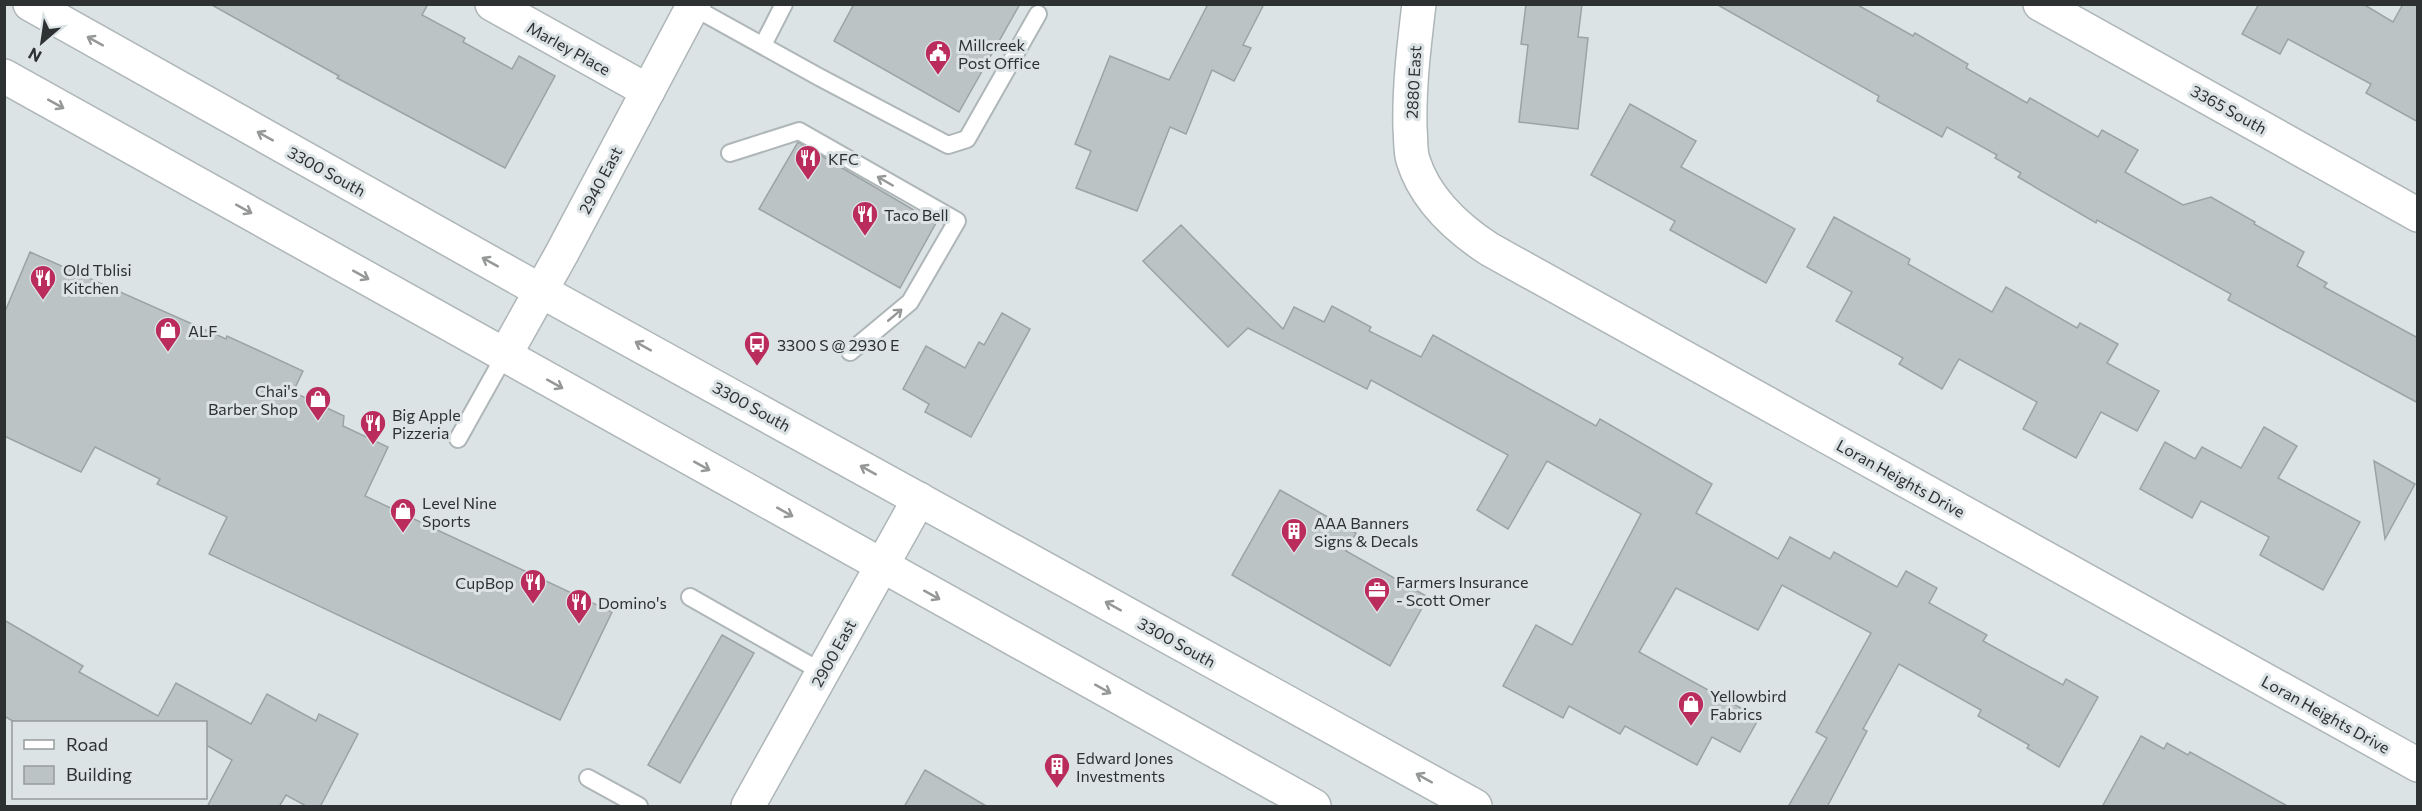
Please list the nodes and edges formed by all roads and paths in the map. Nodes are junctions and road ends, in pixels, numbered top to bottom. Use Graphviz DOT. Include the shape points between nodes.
graph roads {
  1 [pos="30,4"];
  2 [pos="492,4"];
  3 [pos="784,4"];
  4 [pos="1419,4"];
  5 [pos="2040,4"];
  6 [pos="693,6"];
  7 [pos="1038,14"];
  8 [pos="763,45"];
  9 [pos="4,76"];
  10 [pos="648,91"];
  11 [pos="730,153"];
  12 [pos="1413,160"];
  13 [pos="2418,216"];
  14 [pos="541,291"];
  15 [pos="850,352"];
  16 [pos="505,355"];
  17 [pos="458,439"];
  18 [pos="919,499"];
  19 [pos="881,566"];
  20 [pos="690,597"];
  21 [pos="822,672"];
  22 [pos="2418,765"];
  23 [pos="588,778"];
  24 [pos="1293,801"];
  25 [pos="750,806"];
  26 [pos="639,807"];
  27 [pos="1475,807"];
  14 -- 1 [label="main road, 3300 South, one-way"];
  2 -- 10 [label="main road, Marley Place"];
  3 -- 8 [label="lane"];
  4 -- 12 [label="main road, 2880 East" via="1410,77"];
  5 -- 13 [label="main road, 3365 South"];
  6 -- 8 [label="lane"];
  6 -- 10 [label="main road, 2940 East"];
  7 -- 8 [label="lane" via="967,139 948,145"];
  9 -- 16 [label="main road, one-way"];
  10 -- 14 [label="main road, 2940 East"];
  15 -- 11 [label="lane, one-way" via="910,302 957,221 799,131"];
  12 -- 22 [label="main road, Loran Heights Drive" via="1425,187 1443,212 1489,249"];
  14 -- 16 [label="main road, 2940 East"];
  18 -- 14 [label="main road, 3300 South, one-way"];
  16 -- 17 [label="lane"];
  16 -- 19 [label="main road, one-way"];
  18 -- 19 [label="main road, 2900 East"];
  27 -- 18 [label="main road, 3300 South, one-way"];
  19 -- 21 [label="main road, 2900 East"];
  19 -- 24 [label="main road, one-way"];
  20 -- 21 [label="lane"];
  21 -- 25 [label="main road, 2900 East"];
  23 -- 26 [label="lane"];
}
